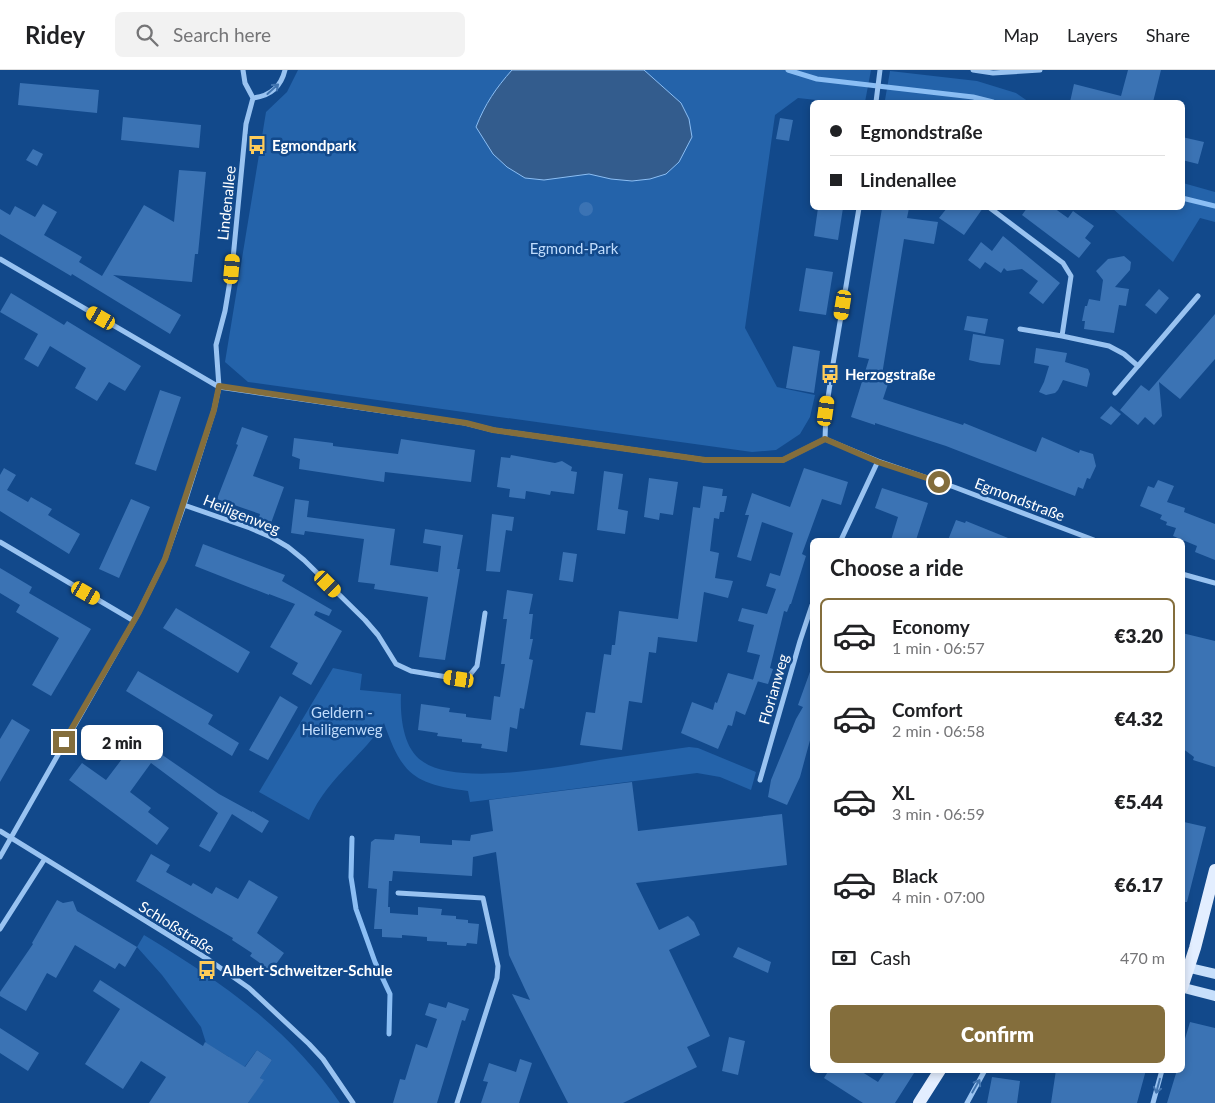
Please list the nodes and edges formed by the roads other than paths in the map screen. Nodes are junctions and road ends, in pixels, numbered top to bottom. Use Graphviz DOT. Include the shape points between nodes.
graph roads {
  1 [pos="243,70"];
  2 [pos="285,70"];
  3 [pos="880,70"];
  4 [pos="973,70"];
  5 [pos="1040,70"];
  6 [pos="253,98"];
  7 [pos="876,100"];
  8 [pos="859,210"];
  9 [pos="993,210"];
  10 [pos="0,259"];
  11 [pos="1198,296"];
  12 [pos="1020,329"];
  13 [pos="1062,336"];
  14 [pos="1138,366"];
  15 [pos="219,386"];
  16 [pos="1115,393"];
  17 [pos="825,439"];
  18 [pos="878,462"];
  19 [pos="184,505"];
  20 [pos="842,538"];
  21 [pos="1089,538"];
  22 [pos="0,542"];
  23 [pos="1185,575"];
  24 [pos="1215,583"];
  25 [pos="810,611"];
  26 [pos="485,613"];
  27 [pos="134,621"];
  28 [pos="760,780"];
  29 [pos="0,831"];
  30 [pos="10,837"];
  31 [pos="0,857"];
  32 [pos="44,860"];
  33 [pos="1215,870"];
  34 [pos="398,893"];
  35 [pos="0,929"];
  36 [pos="1186,967"];
  37 [pos="1215,974"];
  38 [pos="1185,989"];
  39 [pos="1215,996"];
  40 [pos="938,1073"];
  41 [pos="983,1073"];
  42 [pos="1161,1073"];
  43 [pos="353,1103"];
  44 [pos="457,1103"];
  45 [pos="919,1103"];
  46 [pos="967,1103"];
  47 [pos="1153,1103"];
  1 -- 6 [label="street"];
  6 -- 2 [label="street, one-way" via="265,97 273,91"];
  3 -- 7 [label="street"];
  4 -- 5 [label="street"];
  6 -- 15 [label="street, Lindenallee" via="246,124 232,269 216,345"];
  8 -- 17 [label="street" via="826,411"];
  9 -- 13 [label="street" via="1062,263 1071,276"];
  10 -- 15 [label="street"];
  11 -- 14 [label="street"];
  12 -- 13 [label="street"];
  13 -- 14 [label="street" via="1109,346"];
  14 -- 16 [label="street"];
  15 -- 17 [label="street" via="705,460 783,460"];
  15 -- 19 [label="street, Lindenallee"];
  17 -- 18 [label="street, Egmondstraße"];
  18 -- 20 [label="street"];
  18 -- 21 [label="street, Egmondstraße"];
  19 -- 26 [label="street, Heiligenweg" via="250,528 288,547 365,620 396,664 411,671 459,679 470,676 477,666"];
  19 -- 27 [label="street, Lindenallee" via="165,559"];
  22 -- 27 [label="street"];
  23 -- 24 [label="street"];
  25 -- 28 [label="street, Florianweg"];
  27 -- 30 [label="street, Lindenallee"];
  29 -- 30 [label="street, Schloßstraße"];
  30 -- 31 [label="street, Lindenallee"];
  30 -- 32 [label="street, Schloßstraße"];
  32 -- 35 [label="street"];
  32 -- 43 [label="street, Schloßstraße" via="209,960 249,988 323,1059"];
  33 -- 36 [label="main road"];
  34 -- 44 [label="street" via="483,898 498,966 497,978"];
  36 -- 37 [label="main road"];
  38 -- 39 [label="main road"];
  40 -- 45 [label="main road"];
  46 -- 41 [label="street, one-way"];
  42 -- 47 [label="street, one-way"];
}
